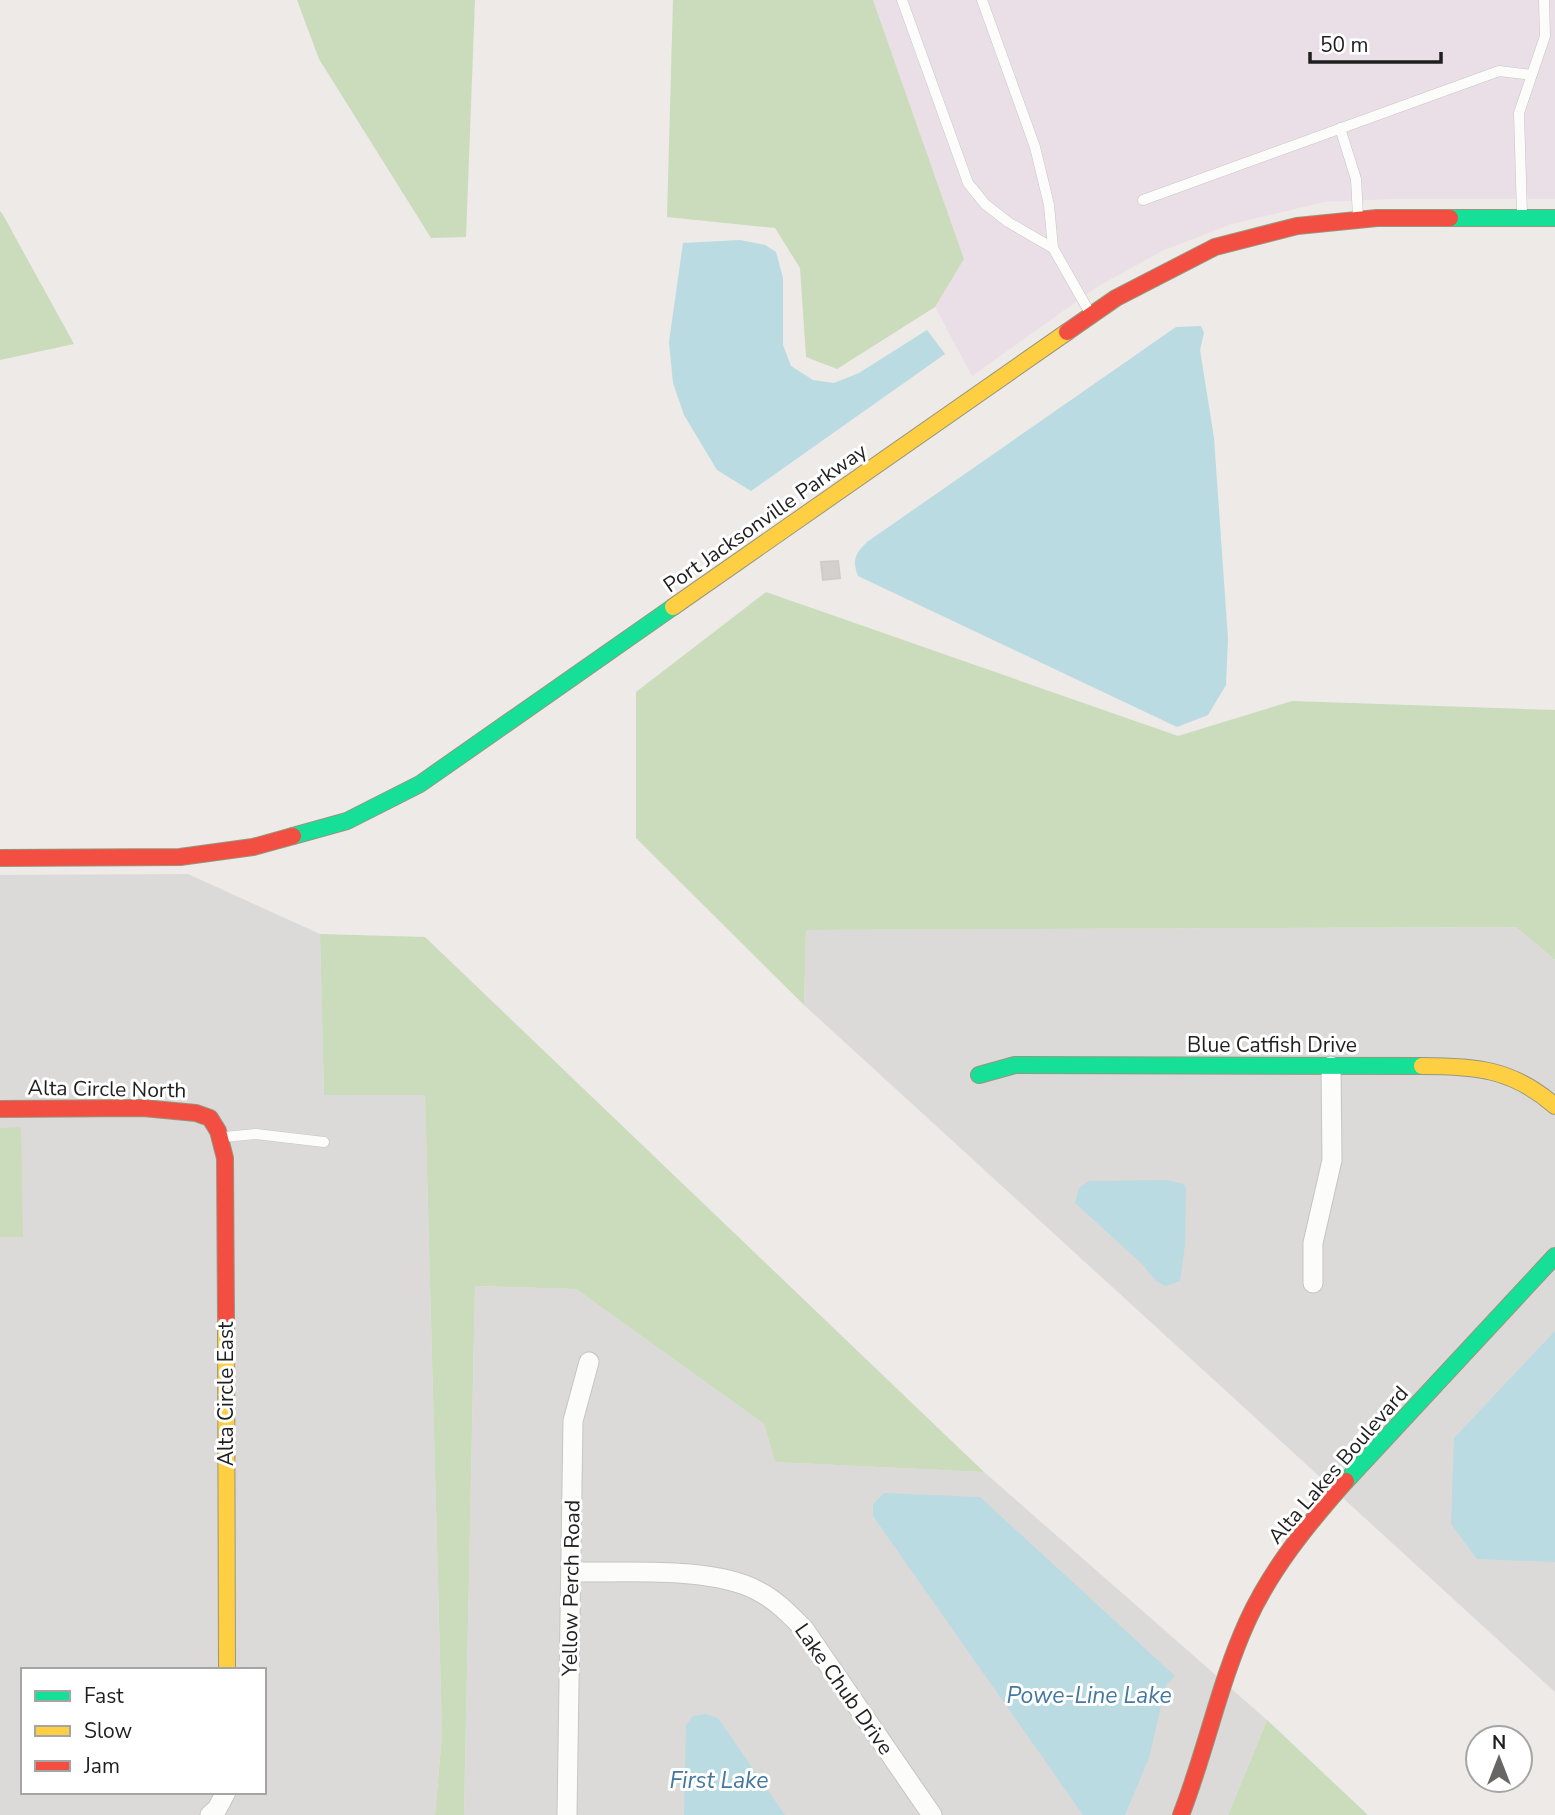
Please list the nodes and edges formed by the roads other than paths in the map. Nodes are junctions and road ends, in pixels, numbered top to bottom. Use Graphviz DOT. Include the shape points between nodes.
graph roads {
  1 [pos="902,0"];
  2 [pos="982,0"];
  3 [pos="1544,0"];
  4 [pos="1532,75"];
  5 [pos="1340,128"];
  6 [pos="1143,200"];
  7 [pos="1522,218"];
  8 [pos="1555,218"];
  9 [pos="1358,220"];
  10 [pos="1052,248"];
  11 [pos="1091,316"];
  12 [pos="0,858"];
  13 [pos="1331,1066"];
  14 [pos="979,1075"];
  15 [pos="1555,1106"];
  16 [pos="0,1110"];
  17 [pos="212,1119"];
  18 [pos="220,1137"];
  19 [pos="324,1142"];
  20 [pos="1555,1256"];
  21 [pos="1313,1283"];
  22 [pos="589,1362"];
  23 [pos="571,1573"];
  24 [pos="228,1668"];
  25 [pos="567,1815"];
  26 [pos="932,1815"];
  27 [pos="1181,1815"];
  1 -- 10 [label="lane" via="968,183 985,204"];
  2 -- 10 [label="lane" via="1035,147 1049,205"];
  3 -- 4 [label="lane" via="1545,36"];
  4 -- 5 [label="lane" via="1499,71"];
  4 -- 7 [label="lane" via="1518,126"];
  5 -- 6 [label="lane"];
  5 -- 9 [label="lane" via="1356,179"];
  7 -- 8 [label="street, Port Jacksonville Parkway"];
  7 -- 9 [label="street, Port Jacksonville Parkway"];
  9 -- 11 [label="street, Port Jacksonville Parkway" via="1297,226 1215,247 1116,298"];
  10 -- 11 [label="lane"];
  11 -- 12 [label="street, Port Jacksonville Parkway" via="420,783 347,821 253,848 180,857"];
  13 -- 14 [label="street, Blue Catfish Drive" via="1015,1065"];
  13 -- 15 [label="street, Blue Catfish Drive" via="1486,1068 1526,1083"];
  13 -- 21 [label="street" via="1332,1160 1313,1243"];
  16 -- 17 [label="street, Alta Circle North" via="154,1109 197,1111"];
  17 -- 18 [label="street, Alta Circle East"];
  18 -- 19 [label="lane" via="256,1134"];
  18 -- 24 [label="street, Alta Circle East" via="225,1157"];
  20 -- 27 [label="street, Alta Lakes Boulevard" via="1364,1461 1277,1568 1248,1618 1222,1683"];
  22 -- 23 [label="street, Yellow Perch Road" via="573,1421"];
  23 -- 25 [label="street, Yellow Perch Road"];
  23 -- 26 [label="street, Lake Chub Drive" via="700,1575 758,1590 804,1629"];
}
